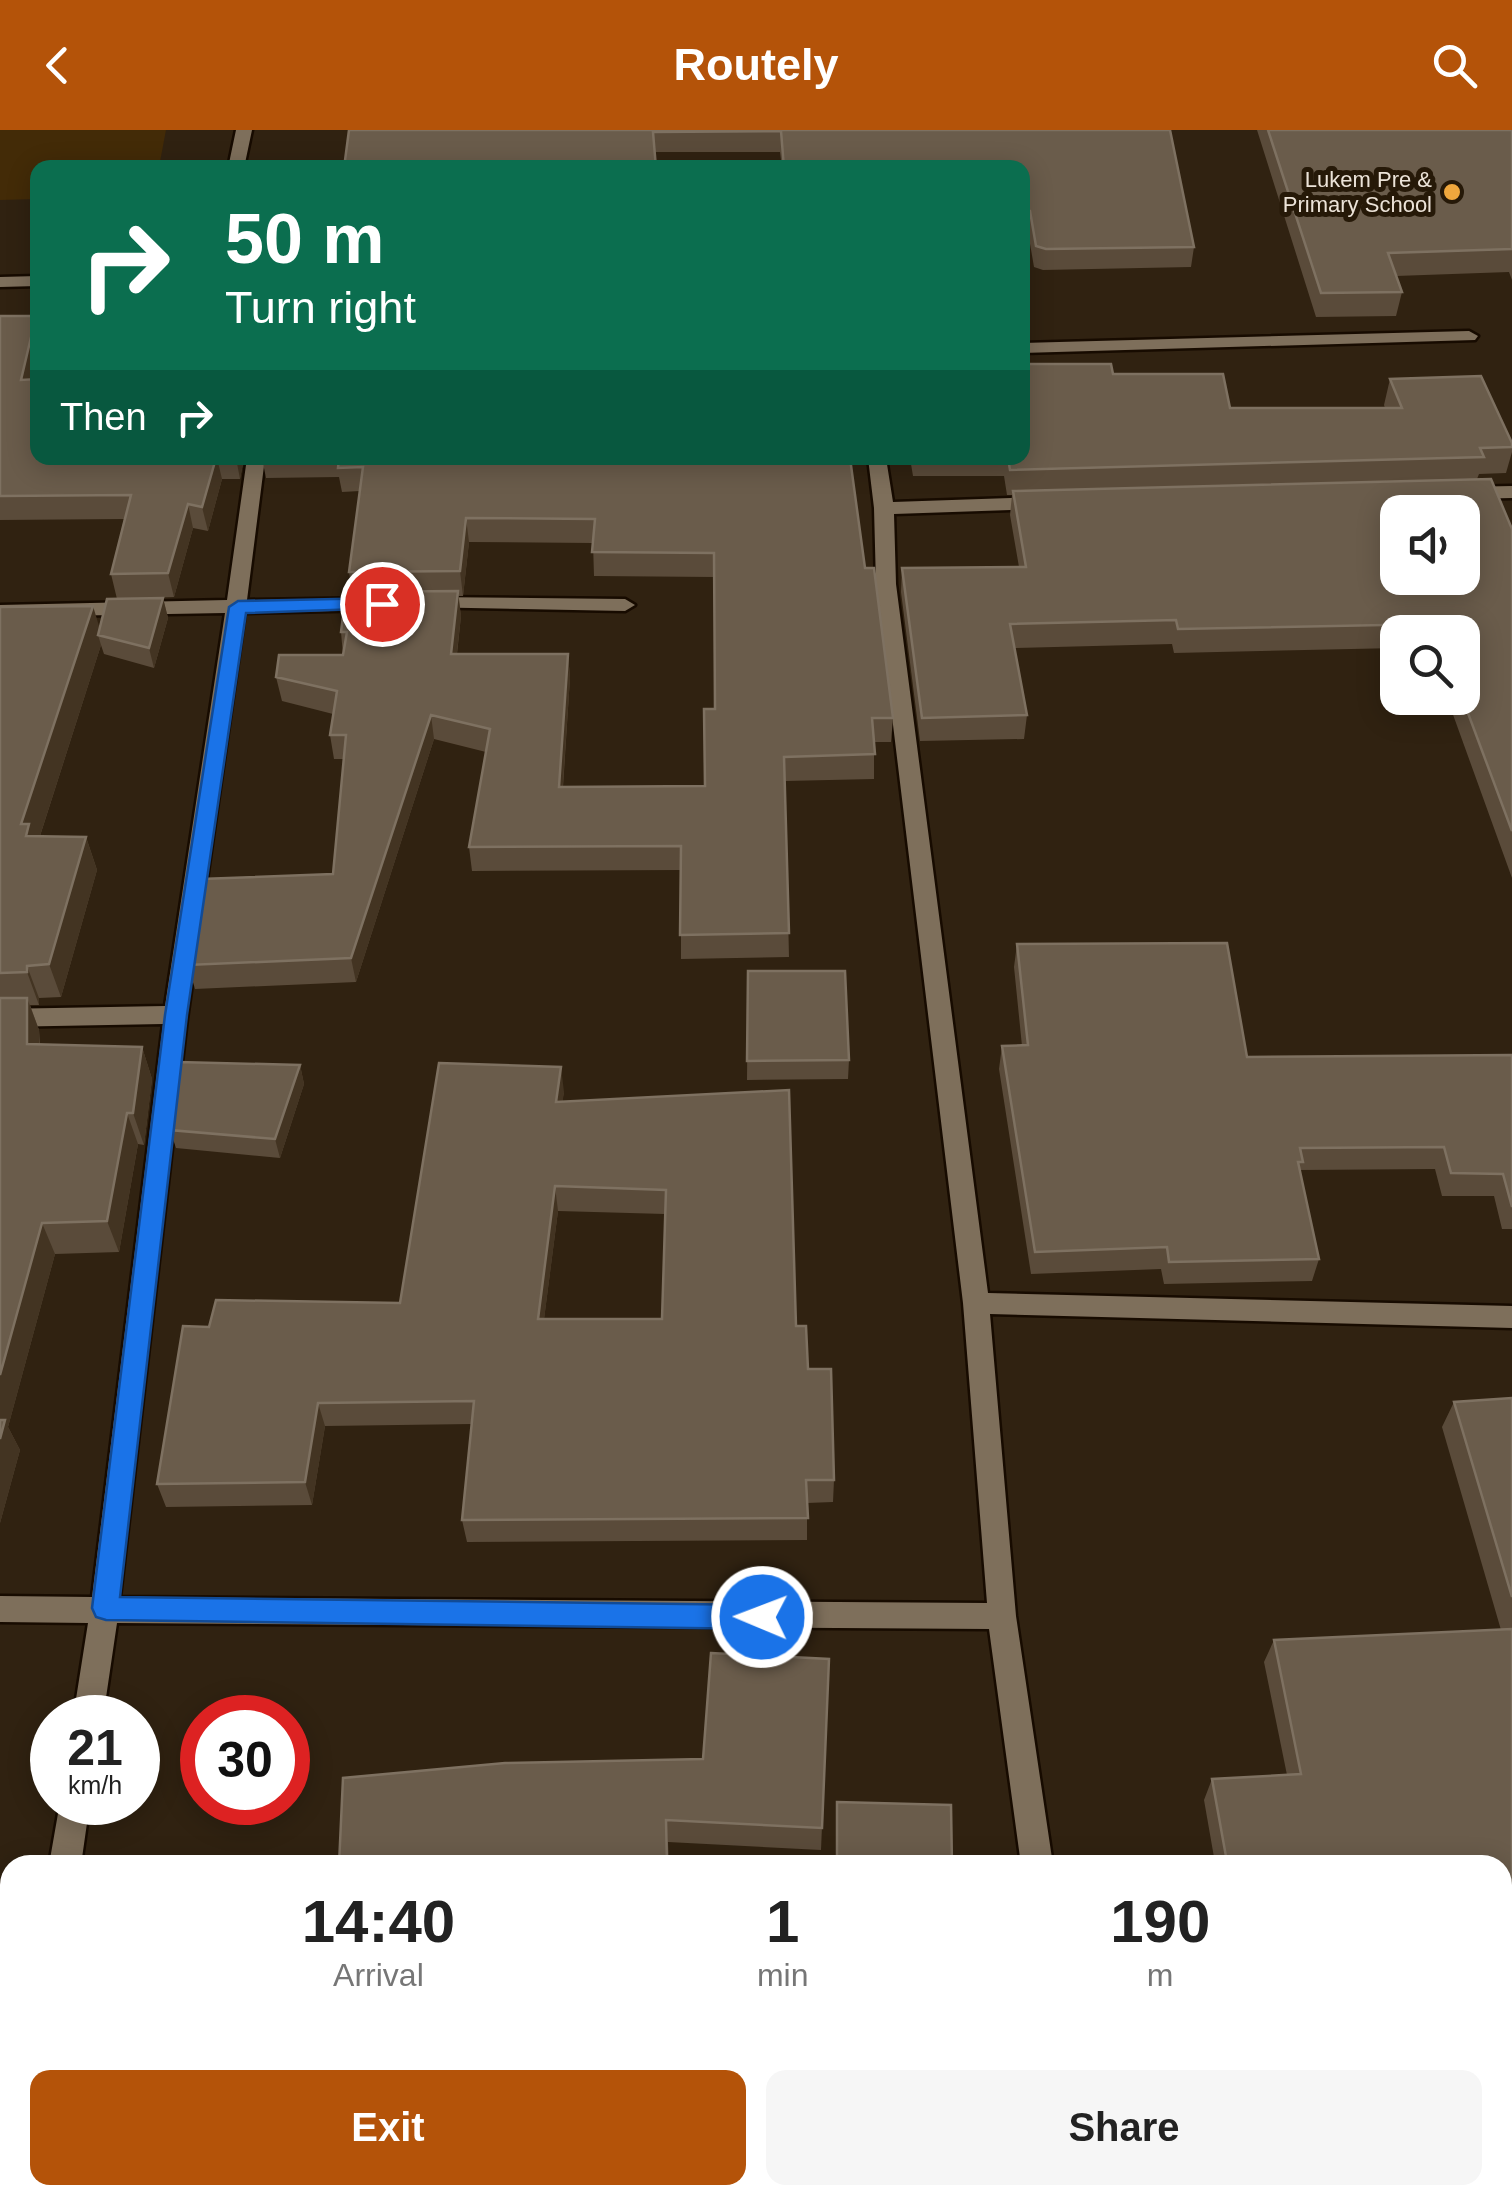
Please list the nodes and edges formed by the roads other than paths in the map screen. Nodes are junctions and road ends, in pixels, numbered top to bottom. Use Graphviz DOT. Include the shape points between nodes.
graph roads {
  1 [pos="244,130"];
  2 [pos="238,160"];
  3 [pos="30,281"];
  4 [pos="0,282"];
  5 [pos="1468,336"];
  6 [pos="1030,348"];
  7 [pos="255,465"];
  8 [pos="878,465"];
  9 [pos="1512,492"];
  10 [pos="1434,493"];
  11 [pos="1061,503"];
  12 [pos="884,508"];
  13 [pos="625,605"];
  14 [pos="238,607"];
  15 [pos="0,612"];
  16 [pos="176,1015"];
  17 [pos="0,1018"];
  18 [pos="976,1303"];
  19 [pos="1512,1318"];
  20 [pos="106,1608"];
  21 [pos="0,1609"];
  22 [pos="1002,1616"];
  23 [pos="92,1695"];
  24 [pos="71,1825"];
  25 [pos="67,1855"];
  26 [pos="1036,1855"];
  1 -- 2 [label="street"];
  3 -- 4 [label="street"];
  5 -- 6 [label="street"];
  7 -- 14 [label="street"];
  8 -- 12 [label="street"];
  9 -- 10 [label="street"];
  11 -- 12 [label="street"];
  12 -- 18 [label="street" via="886,584"];
  13 -- 14 [label="street"];
  14 -- 15 [label="street"];
  14 -- 16 [label="street"];
  16 -- 17 [label="street"];
  16 -- 20 [label="street"];
  18 -- 19 [label="street"];
  18 -- 22 [label="street"];
  20 -- 21 [label="street"];
  20 -- 22 [label="street"];
  20 -- 23 [label="street"];
  22 -- 26 [label="street"];
  24 -- 25 [label="street"];
}
